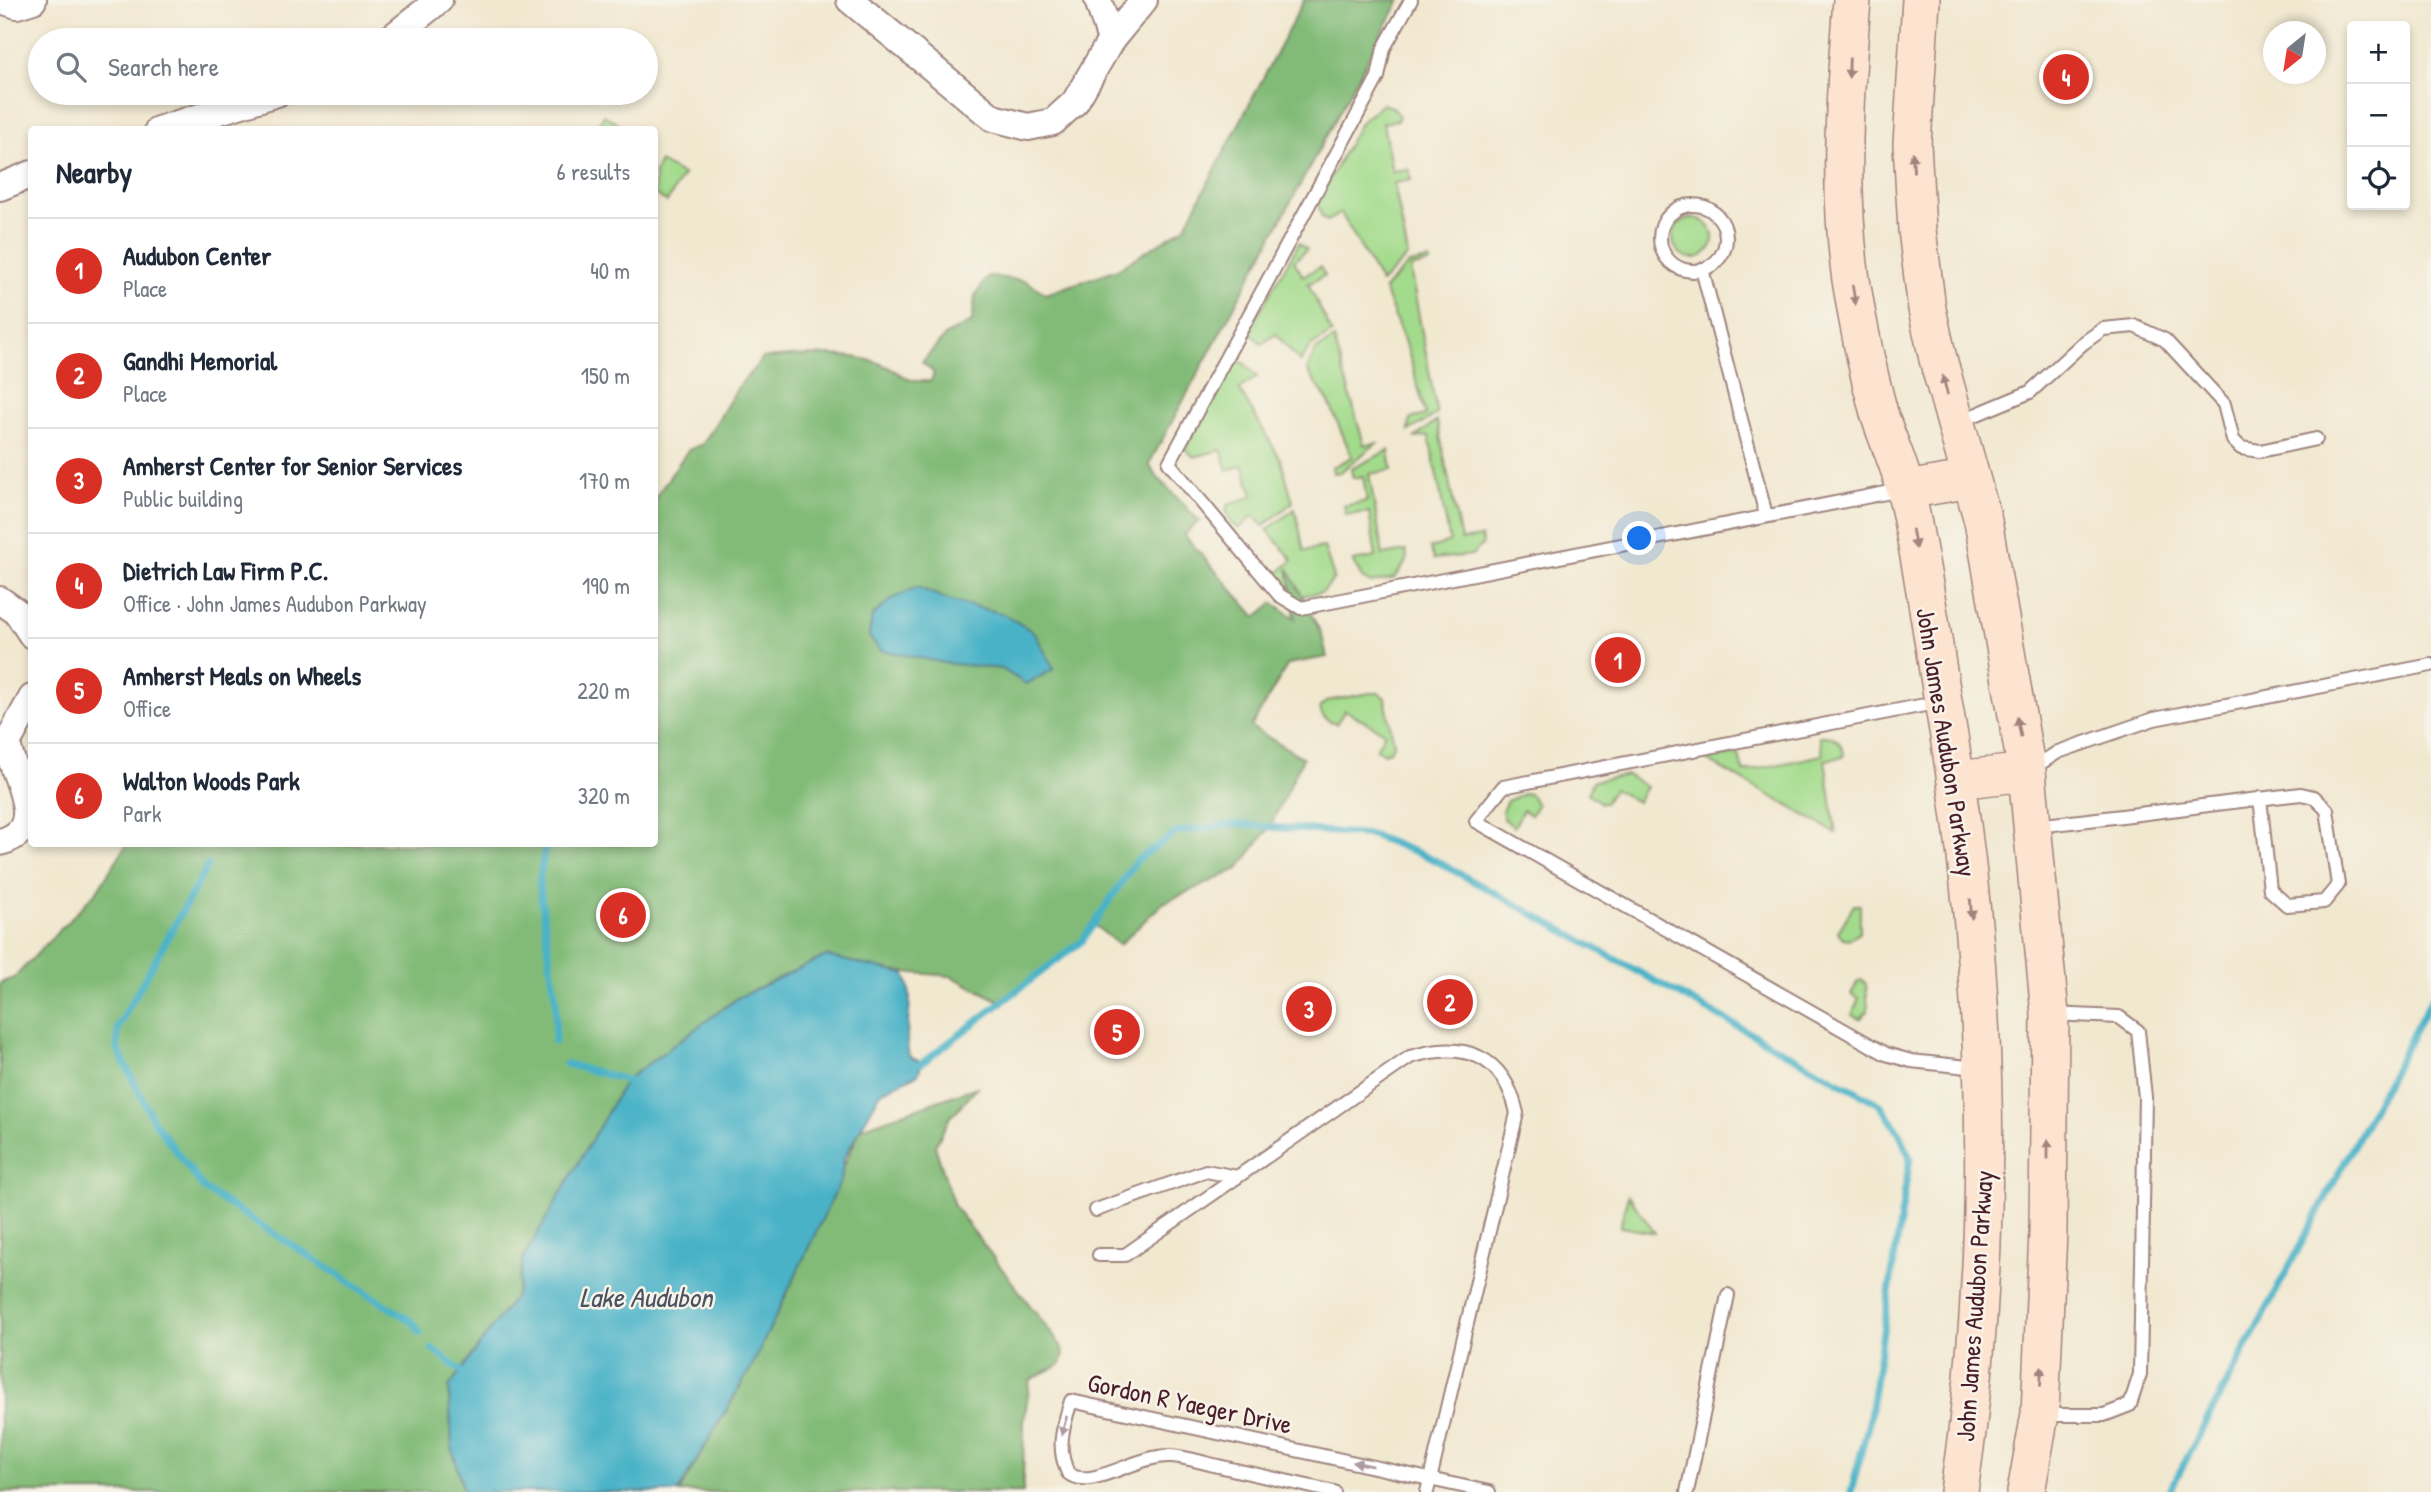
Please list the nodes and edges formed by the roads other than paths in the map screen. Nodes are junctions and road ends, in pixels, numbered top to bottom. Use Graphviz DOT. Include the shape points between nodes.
graph roads {
  1 [pos="1,0"];
  2 [pos="33,0"];
  3 [pos="439,0"];
  4 [pos="849,0"];
  5 [pos="1098,0"];
  6 [pos="1144,0"];
  7 [pos="1411,0"];
  8 [pos="1852,0"];
  9 [pos="1921,0"];
  10 [pos="404,28"];
  11 [pos="1111,40"];
  12 [pos="238,105"];
  13 [pos="171,126"];
  14 [pos="28,176"];
  15 [pos="0,187"];
  16 [pos="1702,269"];
  17 [pos="1955,424"];
  18 [pos="2316,439"];
  19 [pos="1970,479"];
  20 [pos="1906,489"];
  21 [pos="1766,515"];
  22 [pos="0,600"];
  23 [pos="28,629"];
  24 [pos="2431,665"];
  25 [pos="1943,701"];
  26 [pos="28,705"];
  27 [pos="3,746"];
  28 [pos="2027,772"];
  29 [pos="1957,780"];
  30 [pos="2260,799"];
  31 [pos="2033,826"];
  32 [pos="0,842"];
  33 [pos="2050,1014"];
  34 [pos="1984,1068"];
  35 [pos="1237,1177"];
  36 [pos="1096,1210"];
  37 [pos="1099,1255"];
  38 [pos="1728,1295"];
  39 [pos="2040,1415"];
  40 [pos="1430,1479"];
  41 [pos="1093,1491"];
  42 [pos="1334,1492"];
  43 [pos="1427,1492"];
  44 [pos="1489,1492"];
  45 [pos="1688,1492"];
  46 [pos="1959,1492"];
  47 [pos="2026,1492"];
  1 -- 2 [label="street" via="17,5"];
  3 -- 10 [label="street"];
  4 -- 11 [label="street" via="993,118 1028,127 1053,122 1075,102"];
  5 -- 11 [label="street"];
  6 -- 11 [label="street"];
  7 -- 21 [label="lane" via="1384,48 1378,77 1169,463 1279,595 1301,608"];
  8 -- 20 [label="main road, John James Audubon Parkway, one-way" via="1846,157 1851,277 1874,393"];
  17 -- 9 [label="main road, one-way" via="1927,309 1917,230 1912,144"];
  12 -- 13 [label="street"];
  14 -- 15 [label="street"];
  16 -- 16 [label="lane" via="1723,251 1725,232 1710,209 1684,206 1663,223 1662,250 1682,268"];
  16 -- 21 [label="lane"];
  17 -- 18 [label="lane" via="2030,392 2103,329 2134,326 2165,340 2224,404 2233,440 2241,449 2260,451"];
  17 -- 19 [label="main road"];
  19 -- 20 [label="main road"];
  28 -- 19 [label="main road, one-way" via="1983,521"];
  20 -- 21 [label="lane"];
  20 -- 25 [label="main road, John James Audubon Parkway, one-way"];
  22 -- 23 [label="street" via="17,612"];
  24 -- 28 [label="lane" via="2154,719 2058,752"];
  25 -- 29 [label="main road, John James Audubon Parkway"];
  25 -- 34 [label="lane" via="1503,787 1476,821 1886,1054"];
  26 -- 27 [label="street"];
  27 -- 32 [label="street" via="25,797 27,814 20,830"];
  28 -- 29 [label="main road"];
  28 -- 31 [label="main road"];
  29 -- 34 [label="main road, John James Audubon Parkway, one-way"];
  30 -- 30 [label="lane" via="2301,794 2314,797 2328,810 2338,885 2324,902 2287,905 2270,890"];
  30 -- 31 [label="lane"];
  31 -- 33 [label="main road"];
  39 -- 33 [label="main road, one-way"];
  33 -- 39 [label="lane" via="2119,1017 2138,1031 2145,1097 2140,1374 2130,1405 2104,1415"];
  34 -- 46 [label="main road, John James Audubon Parkway" via="1984,1195"];
  35 -- 36 [label="lane" via="1206,1171"];
  35 -- 37 [label="lane" via="1125,1255"];
  35 -- 40 [label="lane" via="1410,1057 1435,1049 1466,1051 1493,1065 1511,1088 1517,1113"];
  38 -- 45 [label="lane"];
  39 -- 47 [label="main road"];
  40 -- 41 [label="lane, Gordon R Yaeger Drive, one-way" via="1070,1401 1061,1456 1071,1479"];
  40 -- 43 [label="lane"];
  40 -- 44 [label="lane, Gordon R Yaeger Drive"];
  41 -- 42 [label="lane, Gordon R Yaeger Drive" via="1120,1479 1140,1463 1169,1455"];
}
